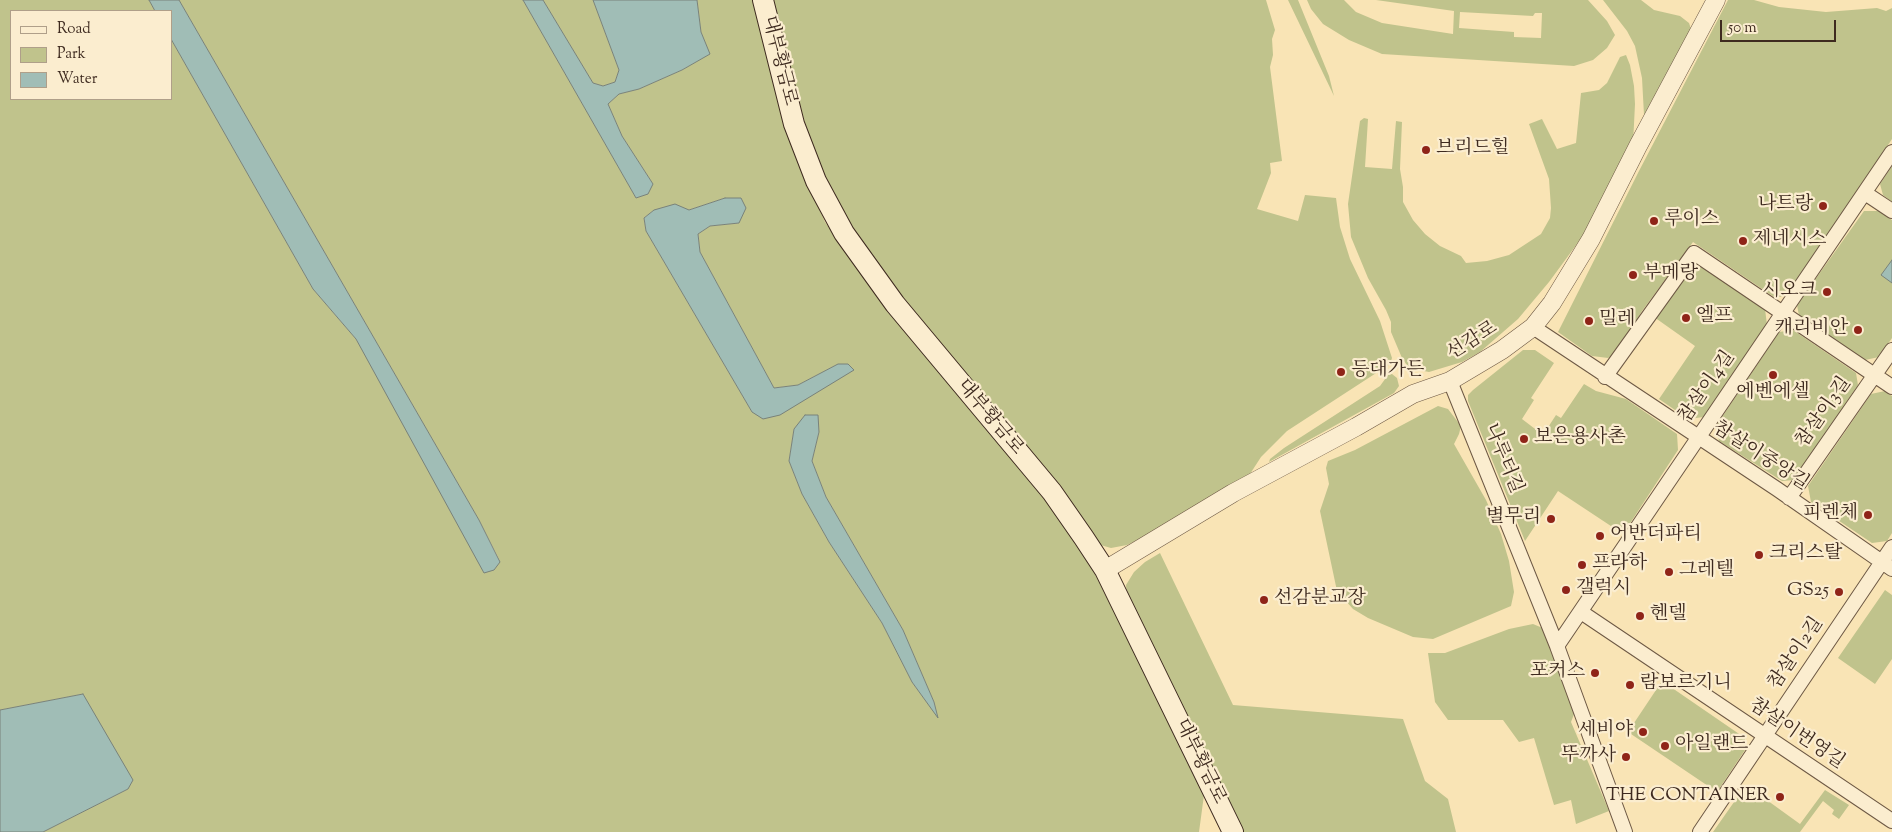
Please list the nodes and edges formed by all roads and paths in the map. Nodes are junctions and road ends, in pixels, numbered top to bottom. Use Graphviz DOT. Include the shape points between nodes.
graph roads {
  1 [pos="763,0"];
  2 [pos="1716,0"];
  3 [pos="1892,152"];
  4 [pos="1866,193"];
  5 [pos="1892,211"];
  6 [pos="1783,313"];
  7 [pos="1532,327"];
  8 [pos="1892,350"];
  9 [pos="1874,375"];
  10 [pos="1605,377"];
  11 [pos="1450,381"];
  12 [pos="1892,387"];
  13 [pos="1697,437"];
  14 [pos="1789,498"];
  15 [pos="1892,547"];
  16 [pos="1887,565"];
  17 [pos="1105,570"];
  18 [pos="1581,612"];
  19 [pos="1557,646"];
  20 [pos="1764,736"];
  21 [pos="1892,821"];
  22 [pos="1233,832"];
  23 [pos="1625,832"];
  24 [pos="1700,832"];
  1 -- 17 [label="main road, 대부황금로" via="804,153 844,234 918,334 1052,492"];
  2 -- 7 [label="street, 선감로" via="1591,239 1552,303"];
  3 -- 4 [label="street, 참살이4길"];
  4 -- 5 [label="street"];
  4 -- 6 [label="street, 참살이4길"];
  6 -- 9 [label="street"];
  6 -- 10 [label="street" via="1694,253"];
  6 -- 13 [label="street, 참살이4길"];
  7 -- 10 [label="street, 참살이중앙길"];
  7 -- 11 [label="street, 선감로" via="1502,350"];
  8 -- 9 [label="street, 참살이3길"];
  9 -- 12 [label="street"];
  9 -- 14 [label="street, 참살이3길"];
  10 -- 13 [label="street, 참살이중앙길"];
  11 -- 17 [label="street, 선감로" via="1413,394 1233,493"];
  11 -- 19 [label="street, 나루터길"];
  13 -- 14 [label="street, 참살이중앙길"];
  13 -- 18 [label="street, 참살이4길"];
  14 -- 16 [label="street, 참살이중앙길"];
  15 -- 16 [label="street, 참살이2길"];
  16 -- 20 [label="street, 참살이2길"];
  17 -- 22 [label="main road, 대부황금로"];
  18 -- 19 [label="street, 참살이4길"];
  18 -- 20 [label="street, 참살이번영길"];
  19 -- 23 [label="street, 나루터길"];
  20 -- 21 [label="street, 참살이번영길"];
  20 -- 24 [label="street, 참살이2길"];
}
